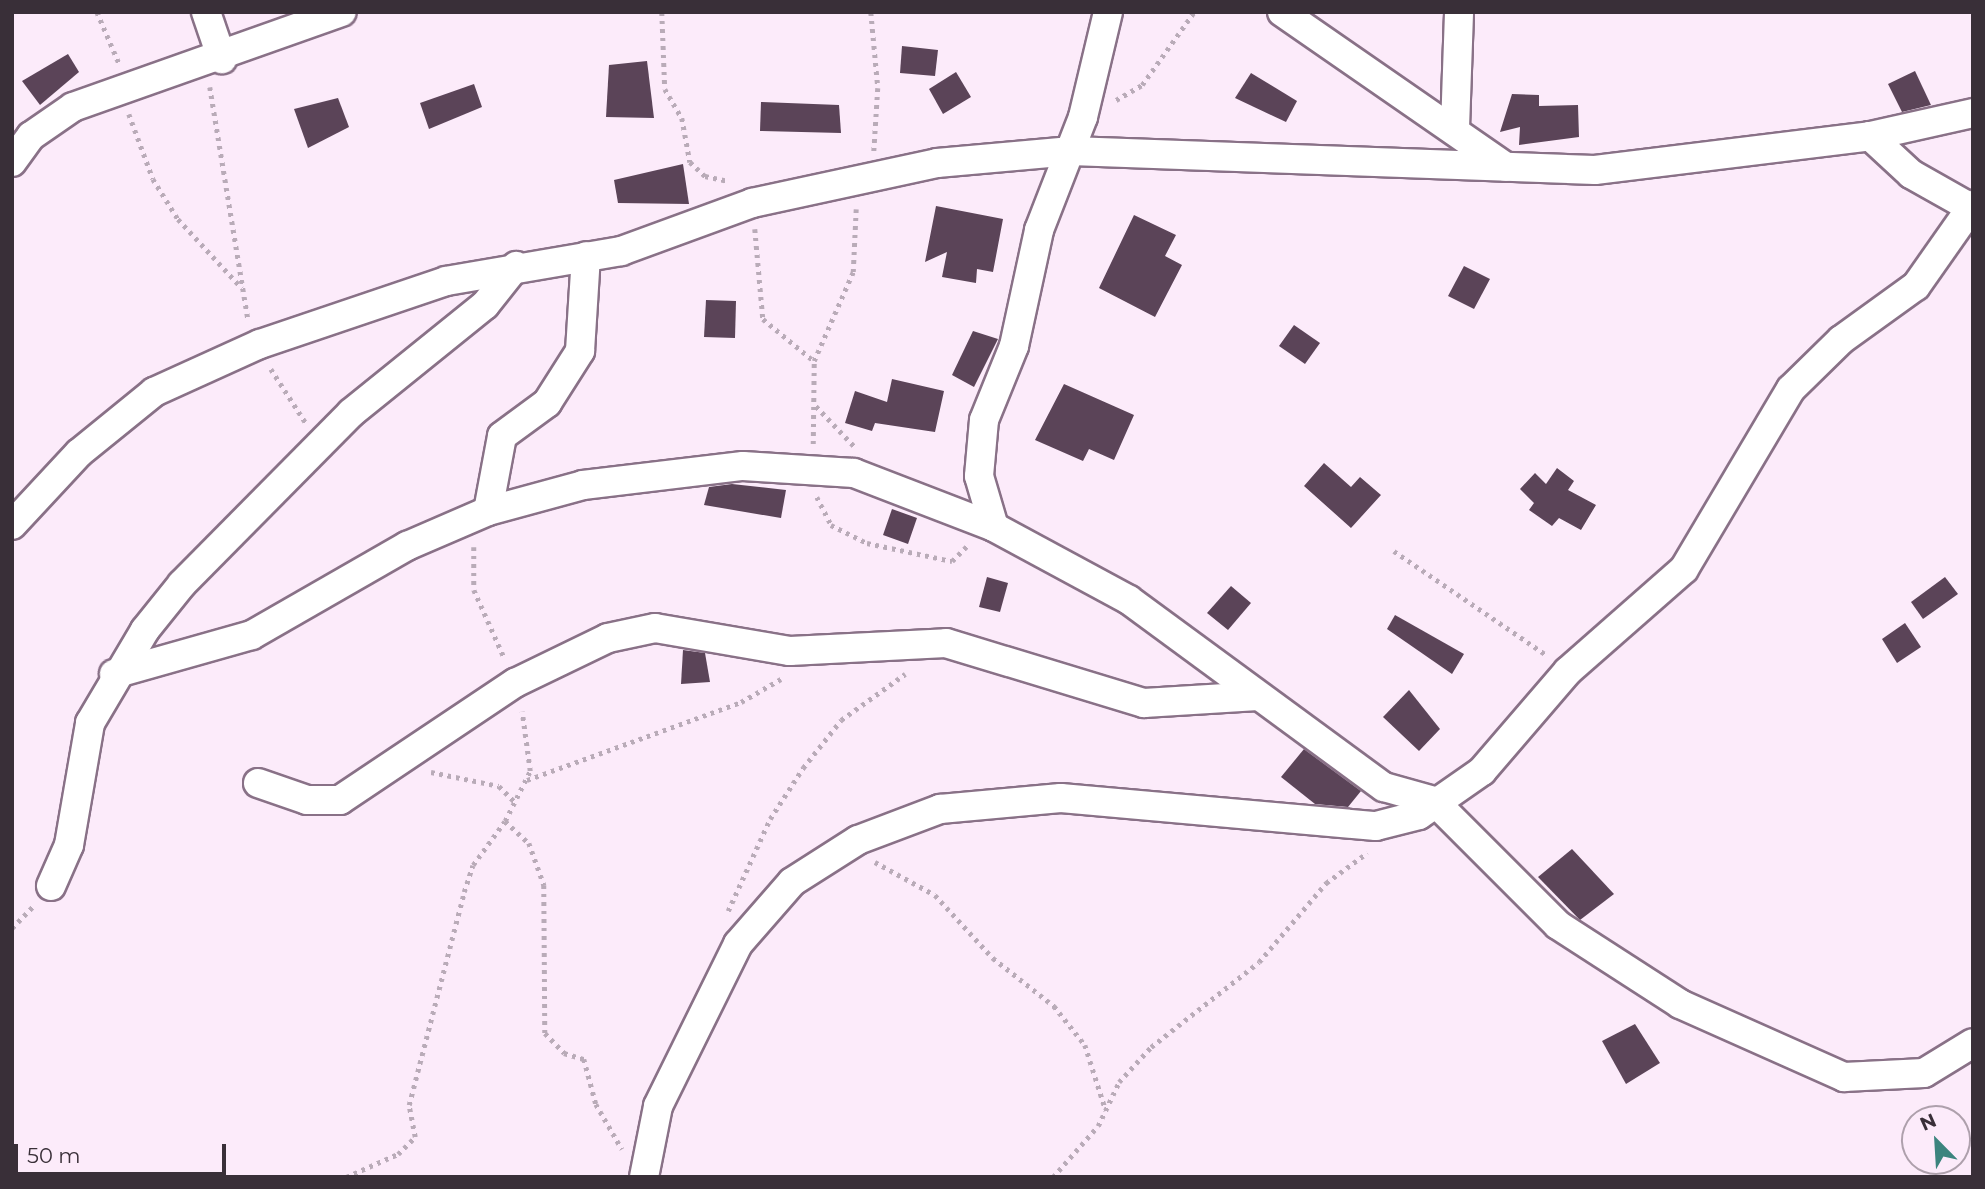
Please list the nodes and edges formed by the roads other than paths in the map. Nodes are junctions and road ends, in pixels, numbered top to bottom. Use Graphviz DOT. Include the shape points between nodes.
graph roads {
  1 [pos="206,12"];
  2 [pos="342,12"];
  3 [pos="1108,12"];
  4 [pos="1282,12"];
  5 [pos="1459,12"];
  6 [pos="213,62"];
  7 [pos="1973,113"];
  8 [pos="1455,128"];
  9 [pos="1870,136"];
  10 [pos="1071,151"];
  11 [pos="12,162"];
  12 [pos="1506,167"];
  13 [pos="1972,207"];
  14 [pos="586,256"];
  15 [pos="516,266"];
  16 [pos="488,511"];
  17 [pos="982,522"];
  18 [pos="12,525"];
  19 [pos="114,674"];
  20 [pos="1258,696"];
  21 [pos="258,783"];
  22 [pos="1437,803"];
  23 [pos="51,886"];
  24 [pos="1973,1043"];
  25 [pos="644,1172"];
  1 -- 6 [label="street"];
  2 -- 6 [label="street"];
  3 -- 10 [label="street"];
  4 -- 8 [label="street"];
  5 -- 8 [label="street"];
  6 -- 11 [label="street" via="53,119"];
  7 -- 9 [label="street"];
  8 -- 12 [label="street"];
  9 -- 12 [label="street" via="1595,170"];
  9 -- 13 [label="street" via="1911,174"];
  10 -- 12 [label="street"];
  10 -- 14 [label="street" via="1007,153 752,202 621,251"];
  10 -- 17 [label="street" via="1039,230 1018,332 984,420 979,476"];
  13 -- 22 [label="street" via="1916,286 1841,340 1791,389 1684,569 1568,671 1509,747"];
  14 -- 15 [label="street"];
  14 -- 16 [label="street" via="580,351 547,403 502,436"];
  15 -- 18 [label="street" via="384,298 260,344 154,392 79,453"];
  15 -- 19 [label="street" via="485,305 397,373 182,584"];
  16 -- 17 [label="street" via="583,485 743,466 814,467 896,485"];
  16 -- 19 [label="street" via="407,546 252,635"];
  17 -- 20 [label="street" via="1129,600"];
  19 -- 23 [label="street" via="90,723 69,845"];
  20 -- 21 [label="street" via="1144,703 946,643 790,651 655,628 608,638 515,683 353,794 328,802"];
  20 -- 22 [label="street" via="1394,793"];
  22 -- 24 [label="street" via="1490,863 1589,951 1680,1004 1807,1064 1844,1077 1893,1077 1942,1067"];
  22 -- 25 [label="street" via="1399,823 1339,826 1135,801 994,800 892,824 842,848 761,909 738,944 658,1106"];
}
